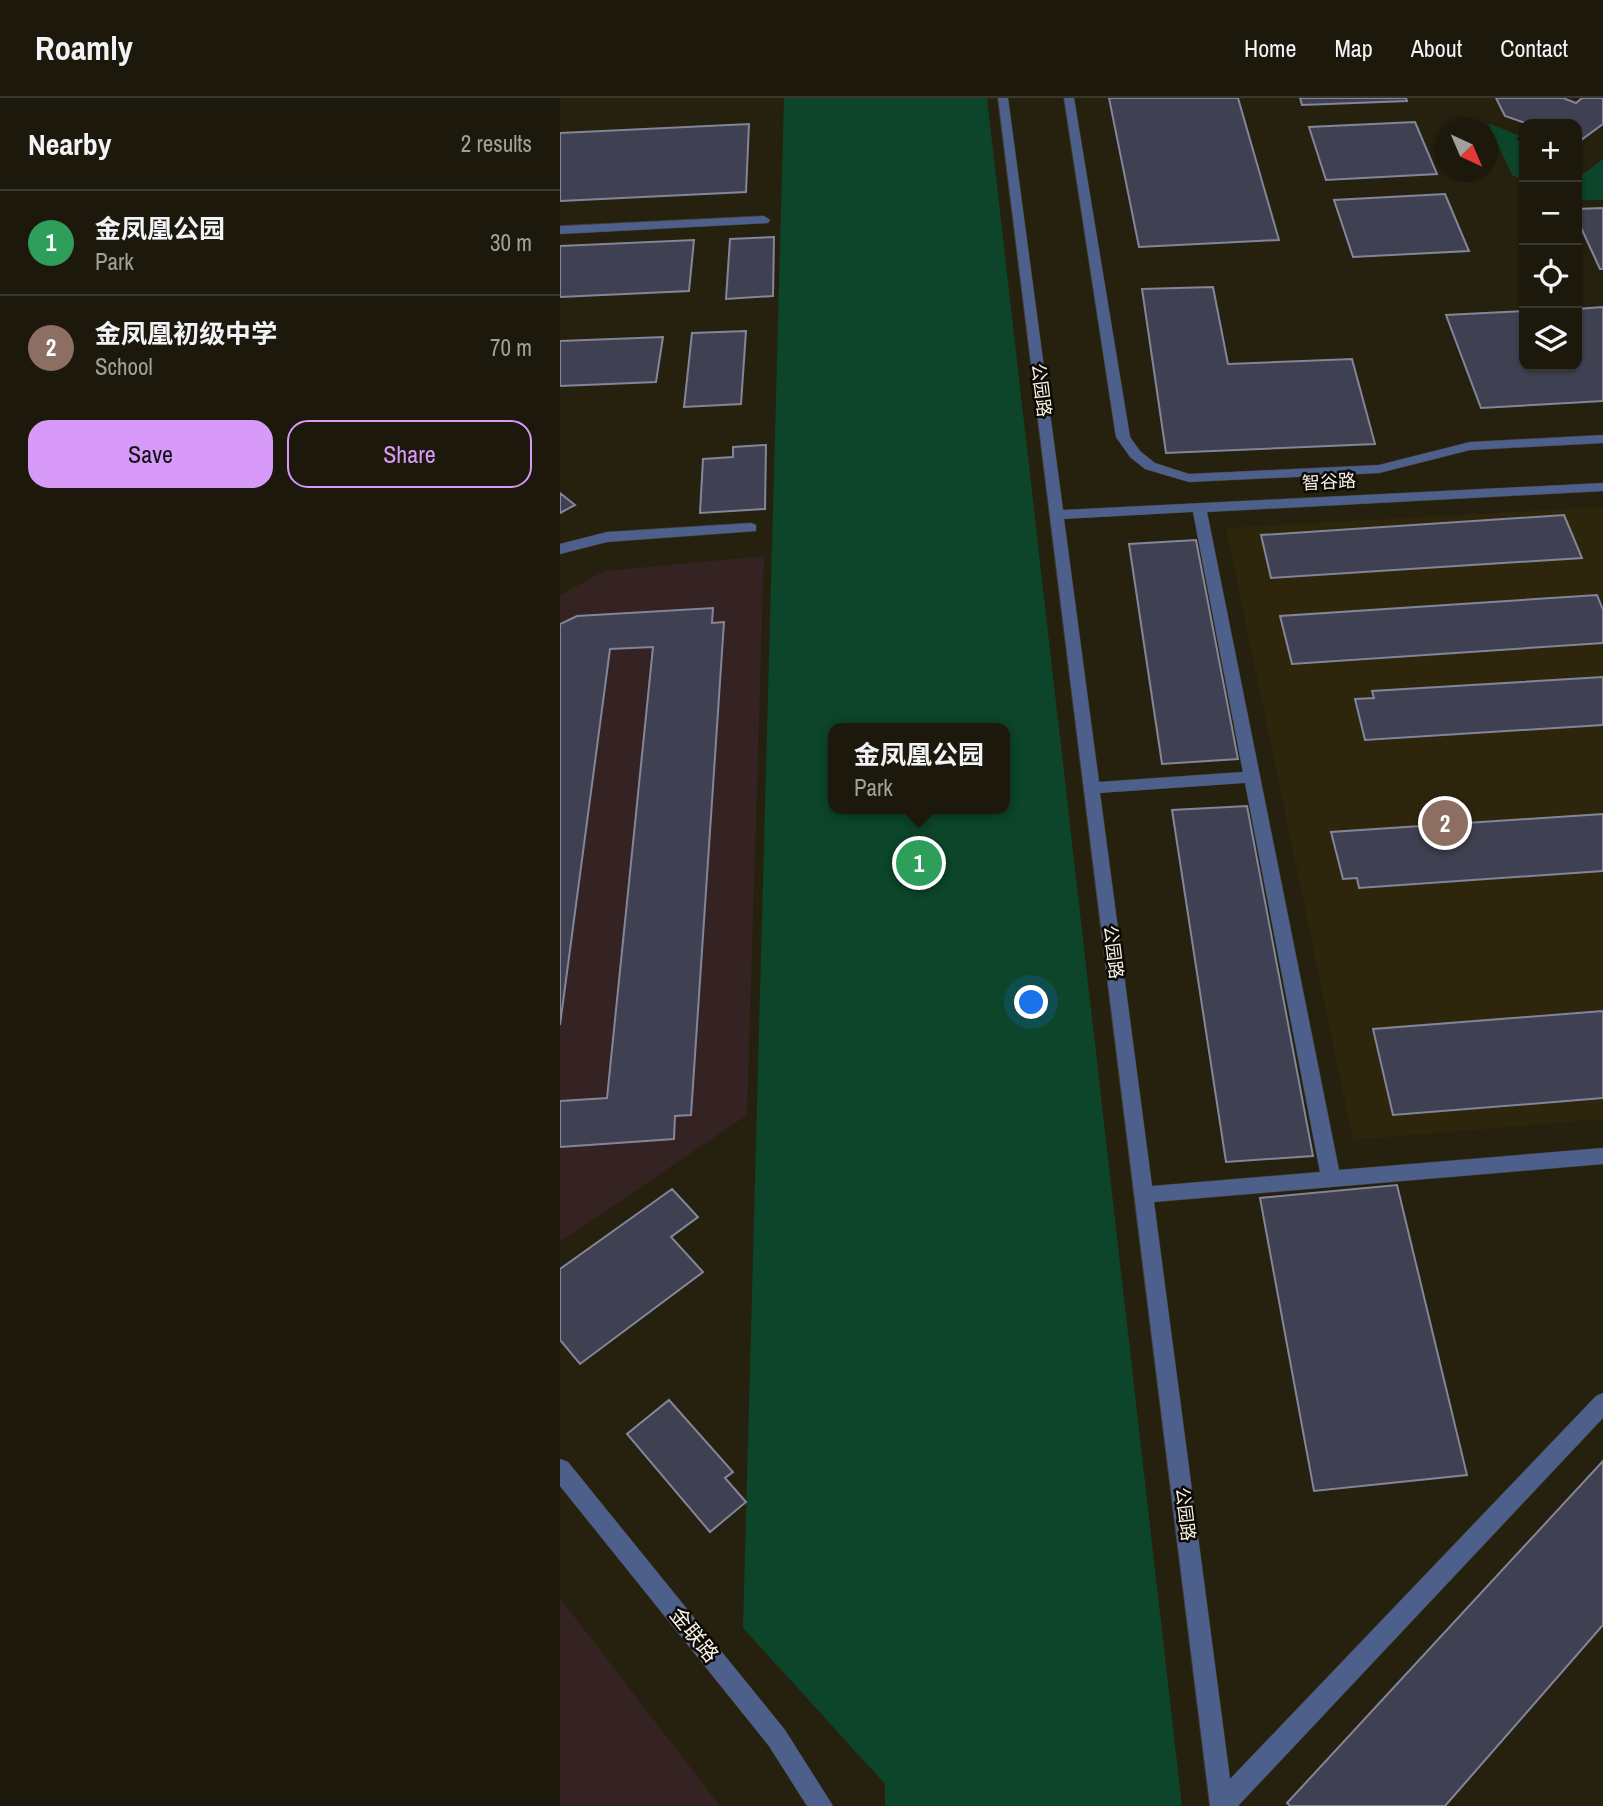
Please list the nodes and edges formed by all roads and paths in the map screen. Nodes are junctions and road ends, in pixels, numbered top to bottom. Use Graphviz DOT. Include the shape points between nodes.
graph roads {
  1 [pos="1003,98"];
  2 [pos="1069,98"];
  3 [pos="764,220"];
  4 [pos="560,230"];
  5 [pos="1603,439"];
  6 [pos="1603,487"];
  7 [pos="1199,508"];
  8 [pos="1057,515"];
  9 [pos="751,528"];
  10 [pos="560,549"];
  11 [pos="1252,777"];
  12 [pos="1092,788"];
  13 [pos="1603,1156"];
  14 [pos="1331,1180"];
  15 [pos="1144,1195"];
  16 [pos="1603,1403"];
  17 [pos="560,1469"];
  18 [pos="1222,1805"];
  19 [pos="821,1806"];
  1 -- 8 [label="lane, 公园路"];
  2 -- 5 [label="lane" via="1123,437 1145,464 1163,474 1189,478 1379,469 1470,446"];
  3 -- 4 [label="lane"];
  6 -- 7 [label="lane, 智谷路"];
  7 -- 8 [label="lane, 智谷路"];
  7 -- 11 [label="lane"];
  8 -- 12 [label="lane, 公园路"];
  9 -- 10 [label="lane" via="607,537"];
  11 -- 12 [label="lane"];
  11 -- 14 [label="lane"];
  12 -- 15 [label="lane, 公园路"];
  13 -- 14 [label="lane"];
  14 -- 15 [label="lane"];
  15 -- 18 [label="lane, 公园路"];
  16 -- 18 [label="lane"];
  17 -- 19 [label="lane, 金联路" via="777,1738"];
}
